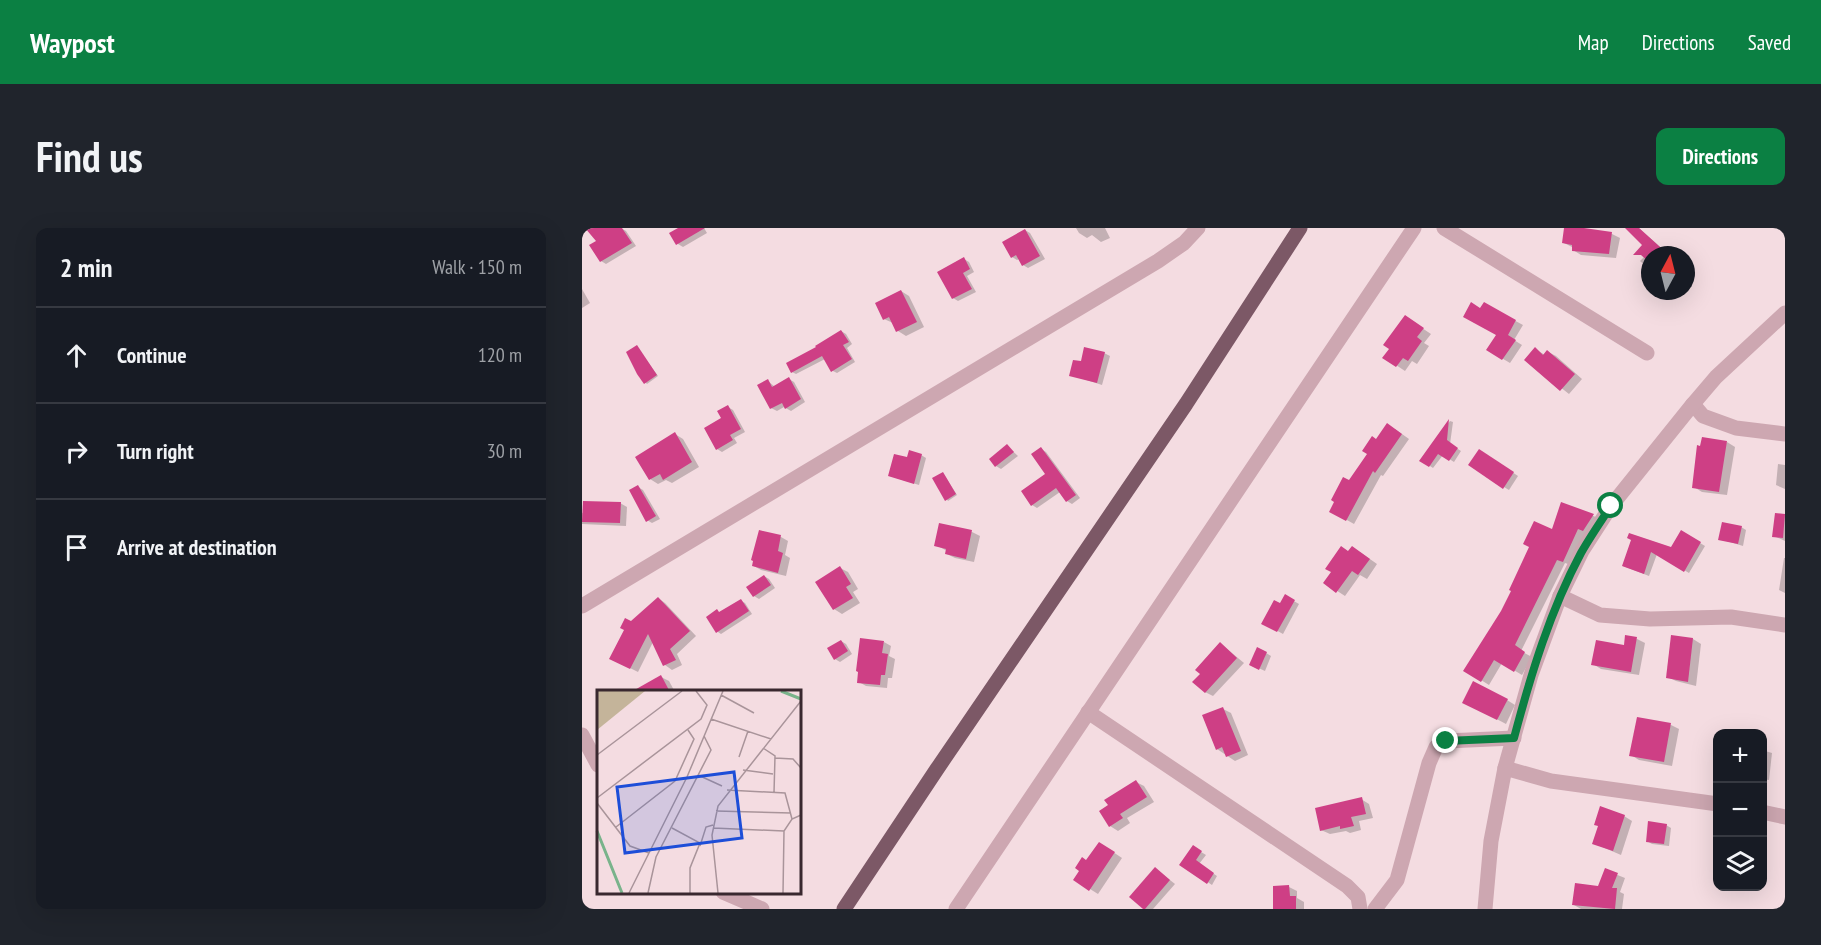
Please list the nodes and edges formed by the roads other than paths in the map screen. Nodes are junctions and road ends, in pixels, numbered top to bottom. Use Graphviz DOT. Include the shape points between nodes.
graph roads {
  1 [pos="1198,228"];
  2 [pos="1300,228"];
  3 [pos="1414,228"];
  4 [pos="1444,228"];
  5 [pos="1785,313"];
  6 [pos="1647,353"];
  7 [pos="1693,404"];
  8 [pos="1785,434"];
  9 [pos="1560,596"];
  10 [pos="582,606"];
  11 [pos="1785,625"];
  12 [pos="1088,712"];
  13 [pos="582,735"];
  14 [pos="1514,738"];
  15 [pos="597,763"];
  16 [pos="1505,768"];
  17 [pos="1713,803"];
  18 [pos="1767,813"];
  19 [pos="1785,817"];
  20 [pos="728,894"];
  21 [pos="762,909"];
  22 [pos="844,909"];
  23 [pos="956,909"];
  24 [pos="1360,909"];
  25 [pos="1375,909"];
  26 [pos="1485,909"];
  1 -- 10 [label="street" via="1158,261"];
  2 -- 22 [label="main road" via="1186,404"];
  3 -- 12 [label="street"];
  4 -- 6 [label="street"];
  5 -- 7 [label="street" via="1716,377"];
  7 -- 8 [label="street" via="1703,416 1736,428"];
  7 -- 9 [label="street" via="1611,506 1582,551"];
  9 -- 11 [label="street" via="1600,615 1650,619 1731,617"];
  9 -- 14 [label="street" via="1531,675"];
  12 -- 23 [label="street"];
  12 -- 24 [label="street" via="1347,886 1358,897"];
  13 -- 15 [label="street"];
  14 -- 16 [label="street"];
  14 -- 25 [label="street" via="1446,741 1436,747 1397,880"];
  16 -- 17 [label="street" via="1551,781"];
  16 -- 26 [label="street" via="1491,841"];
  18 -- 19 [label="street"];
  20 -- 21 [label="street"];
}
